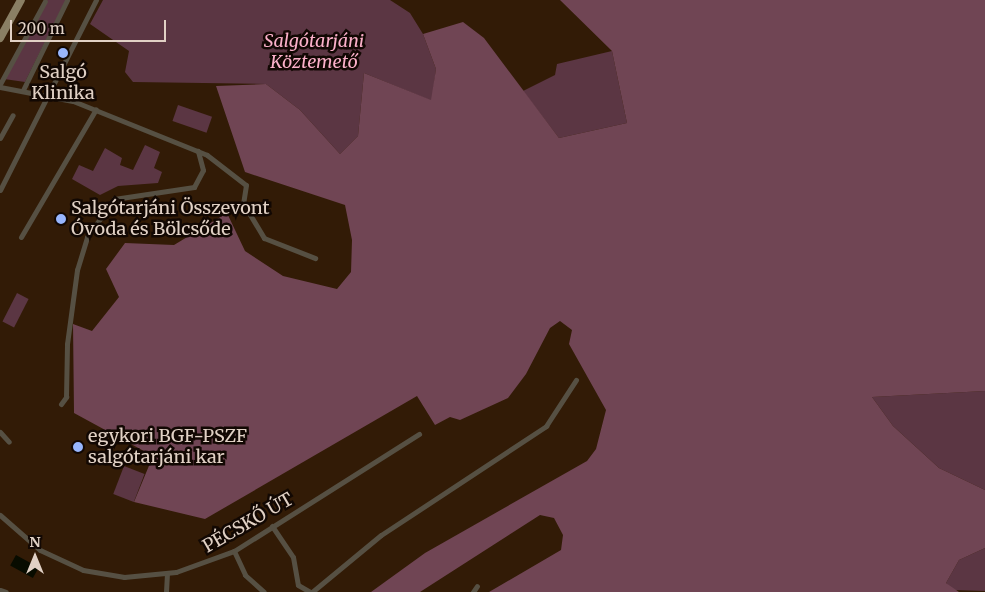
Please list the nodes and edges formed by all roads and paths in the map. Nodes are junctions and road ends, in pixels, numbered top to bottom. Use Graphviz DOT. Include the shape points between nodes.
graph roads {
  1 [pos="20,0"];
  2 [pos="67,0"];
  3 [pos="96,0"];
  4 [pos="45,1"];
  5 [pos="0,38"];
  6 [pos="0,85"];
  7 [pos="23,90"];
  8 [pos="48,94"];
  9 [pos="96,109"];
  10 [pos="13,115"];
  11 [pos="0,138"];
  12 [pos="198,150"];
  13 [pos="214,159"];
  14 [pos="203,170"];
  15 [pos="0,190"];
  16 [pos="21,237"];
  17 [pos="315,258"];
  18 [pos="576,380"];
  19 [pos="61,404"];
  20 [pos="0,432"];
  21 [pos="419,434"];
  22 [pos="9,442"];
  23 [pos="0,515"];
  24 [pos="272,526"];
  25 [pos="234,551"];
  26 [pos="166,574"];
  27 [pos="477,586"];
  28 [pos="0,590"];
  29 [pos="6,592"];
  30 [pos="166,592"];
  31 [pos="264,592"];
  32 [pos="311,592"];
  33 [pos="473,592"];
  1 -- 5 [label="main road"];
  2 -- 7 [label="street"];
  3 -- 8 [label="street"];
  4 -- 6 [label="street"];
  6 -- 7 [label="street"];
  7 -- 8 [label="street"];
  8 -- 9 [label="street"];
  8 -- 15 [label="street"];
  9 -- 12 [label="street"];
  9 -- 16 [label="street"];
  10 -- 11 [label="street"];
  12 -- 13 [label="street"];
  12 -- 14 [label="street"];
  13 -- 14 [label="street"];
  13 -- 17 [label="street" via="246,186 243,203 264,238"];
  14 -- 19 [label="street" via="188,190 114,198 87,237 77,270 67,344 66,396"];
  18 -- 32 [label="street" via="546,426 381,535"];
  20 -- 22 [label="street"];
  21 -- 24 [label="street, PÉCSKŐ ÚT"];
  23 -- 26 [label="street, PÉCSKŐ ÚT" via="40,550 84,570 114,576"];
  24 -- 25 [label="street, PÉCSKŐ ÚT"];
  24 -- 32 [label="street" via="293,557 298,585"];
  25 -- 26 [label="street, PÉCSKŐ ÚT"];
  25 -- 31 [label="street" via="245,574"];
  26 -- 30 [label="street"];
  27 -- 33 [label="street"];
  28 -- 29 [label="street"];
}
